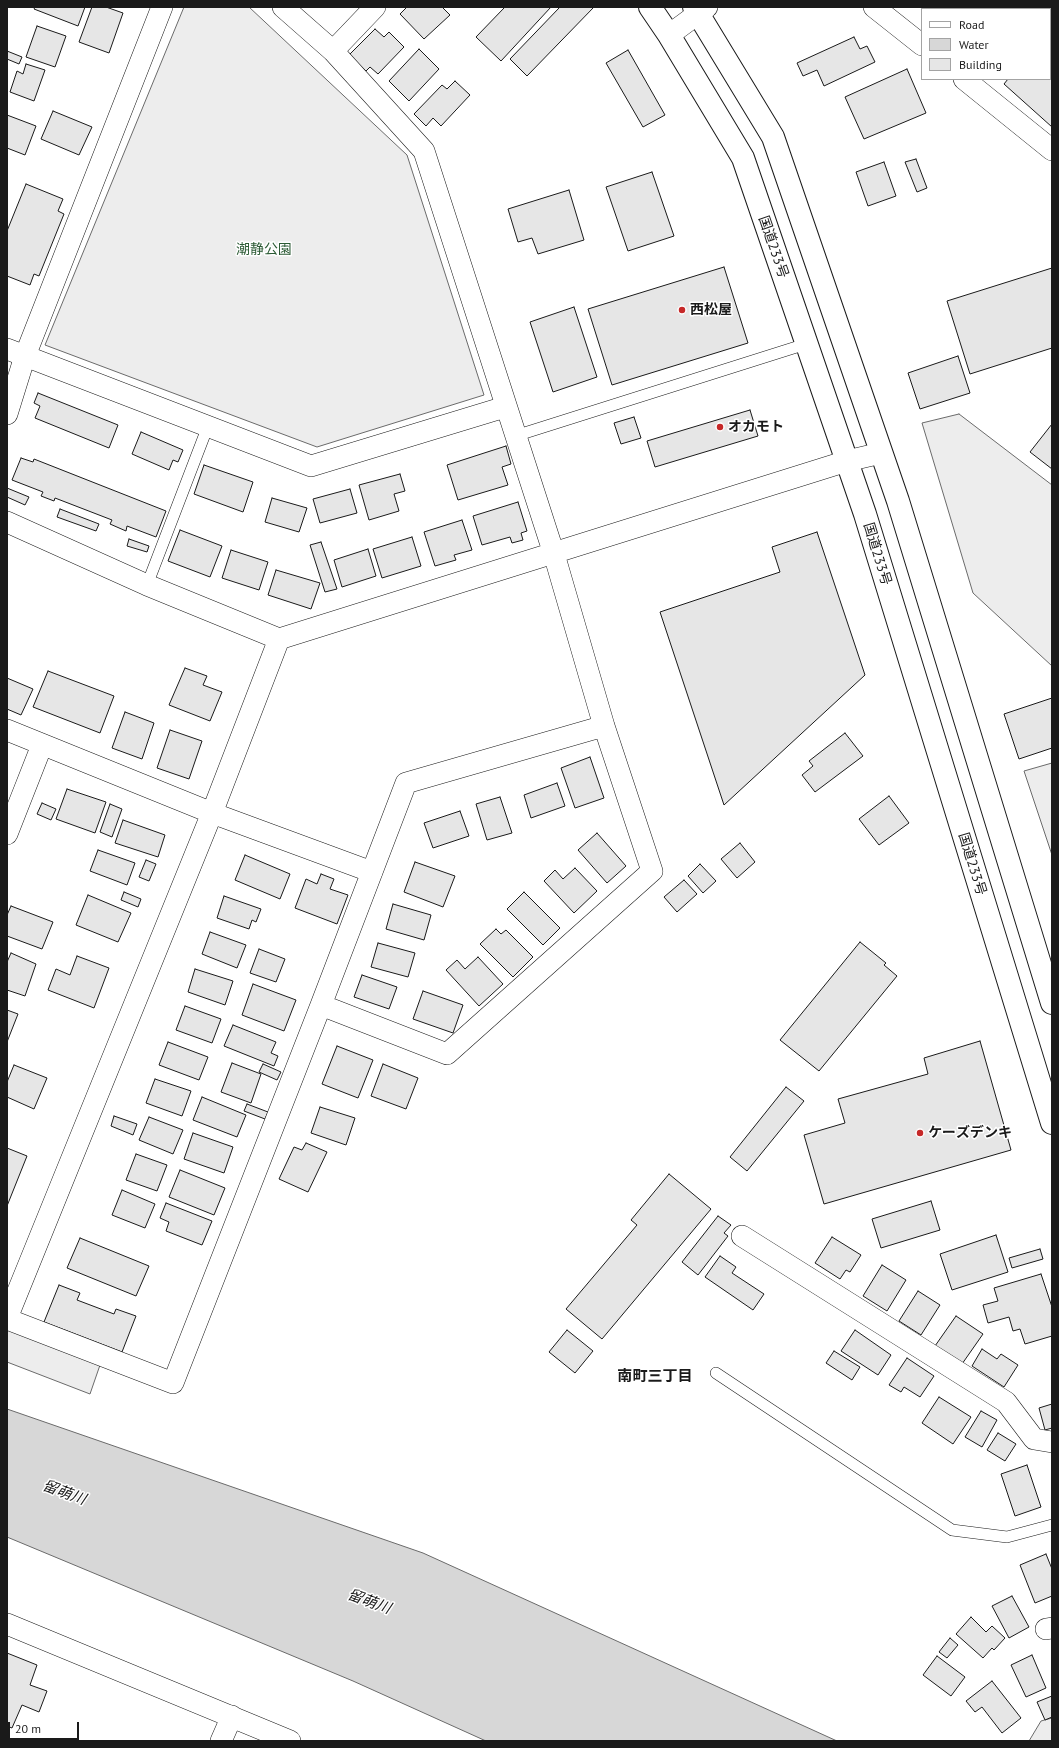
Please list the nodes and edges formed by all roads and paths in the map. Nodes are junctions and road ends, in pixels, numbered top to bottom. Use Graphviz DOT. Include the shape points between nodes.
graph roads {
  1 [pos="162,7"];
  2 [pos="283,7"];
  3 [pos="375,7"];
  4 [pos="650,7"];
  5 [pos="874,7"];
  6 [pos="699,9"];
  7 [pos="669,35"];
  8 [pos="921,44"];
  9 [pos="333,51"];
  10 [pos="965,80"];
  11 [pos="1052,150"];
  12 [pos="806,344"];
  13 [pos="16,352"];
  14 [pos="506,407"];
  15 [pos="7,414"];
  16 [pos="208,426"];
  17 [pos="515,436"];
  18 [pos="881,453"];
  19 [pos="847,461"];
  20 [pos="7,522"];
  21 [pos="554,554"];
  22 [pos="147,585"];
  23 [pos="279,639"];
  24 [pos="604,726"];
  25 [pos="7,730"];
  26 [pos="42,745"];
  27 [pos="212,813"];
  28 [pos="7,834"];
  29 [pos="372,872"];
  30 [pos="1052,1003"];
  31 [pos="321,1005"];
  32 [pos="1052,1123"];
  33 [pos="742,1236"];
  34 [pos="7,1318"];
  35 [pos="716,1373"];
  36 [pos="1052,1442"];
  37 [pos="1052,1525"];
  38 [pos="7,1624"];
  39 [pos="232,1716"];
  40 [pos="221,1741"];
  41 [pos="290,1741"];
  1 -- 13 [label="street"];
  2 -- 9 [label="street"];
  3 -- 9 [label="street"];
  4 -- 7 [label="highway, 国道233号"];
  5 -- 8 [label="street"];
  6 -- 7 [label="street"];
  6 -- 18 [label="highway" via="773,137"];
  7 -- 12 [label="highway, 国道233号" via="743,158"];
  9 -- 14 [label="street" via="424,151"];
  10 -- 11 [label="street"];
  12 -- 17 [label="lane"];
  12 -- 19 [label="highway, 国道233号"];
  13 -- 15 [label="street"];
  13 -- 16 [label="street"];
  14 -- 16 [label="street" via="311,466"];
  14 -- 17 [label="street"];
  16 -- 22 [label="lane"];
  17 -- 21 [label="street"];
  18 -- 19 [label="street"];
  18 -- 30 [label="highway"];
  19 -- 21 [label="street"];
  19 -- 32 [label="highway, 国道233号"];
  20 -- 22 [label="street"];
  21 -- 23 [label="street"];
  21 -- 24 [label="street"];
  22 -- 23 [label="street"];
  23 -- 27 [label="street"];
  24 -- 29 [label="street" via="406,783"];
  24 -- 31 [label="street" via="652,871 447,1054"];
  25 -- 26 [label="street"];
  26 -- 27 [label="street"];
  26 -- 28 [label="street"];
  27 -- 29 [label="street"];
  27 -- 34 [label="street"];
  29 -- 31 [label="street"];
  31 -- 34 [label="street" via="173,1383"];
  33 -- 36 [label="street" via="1006,1402 1034,1439"];
  35 -- 37 [label="lane" via="952,1530 1007,1538"];
  38 -- 39 [label="street"];
  39 -- 40 [label="street"];
  39 -- 41 [label="street"];
}
